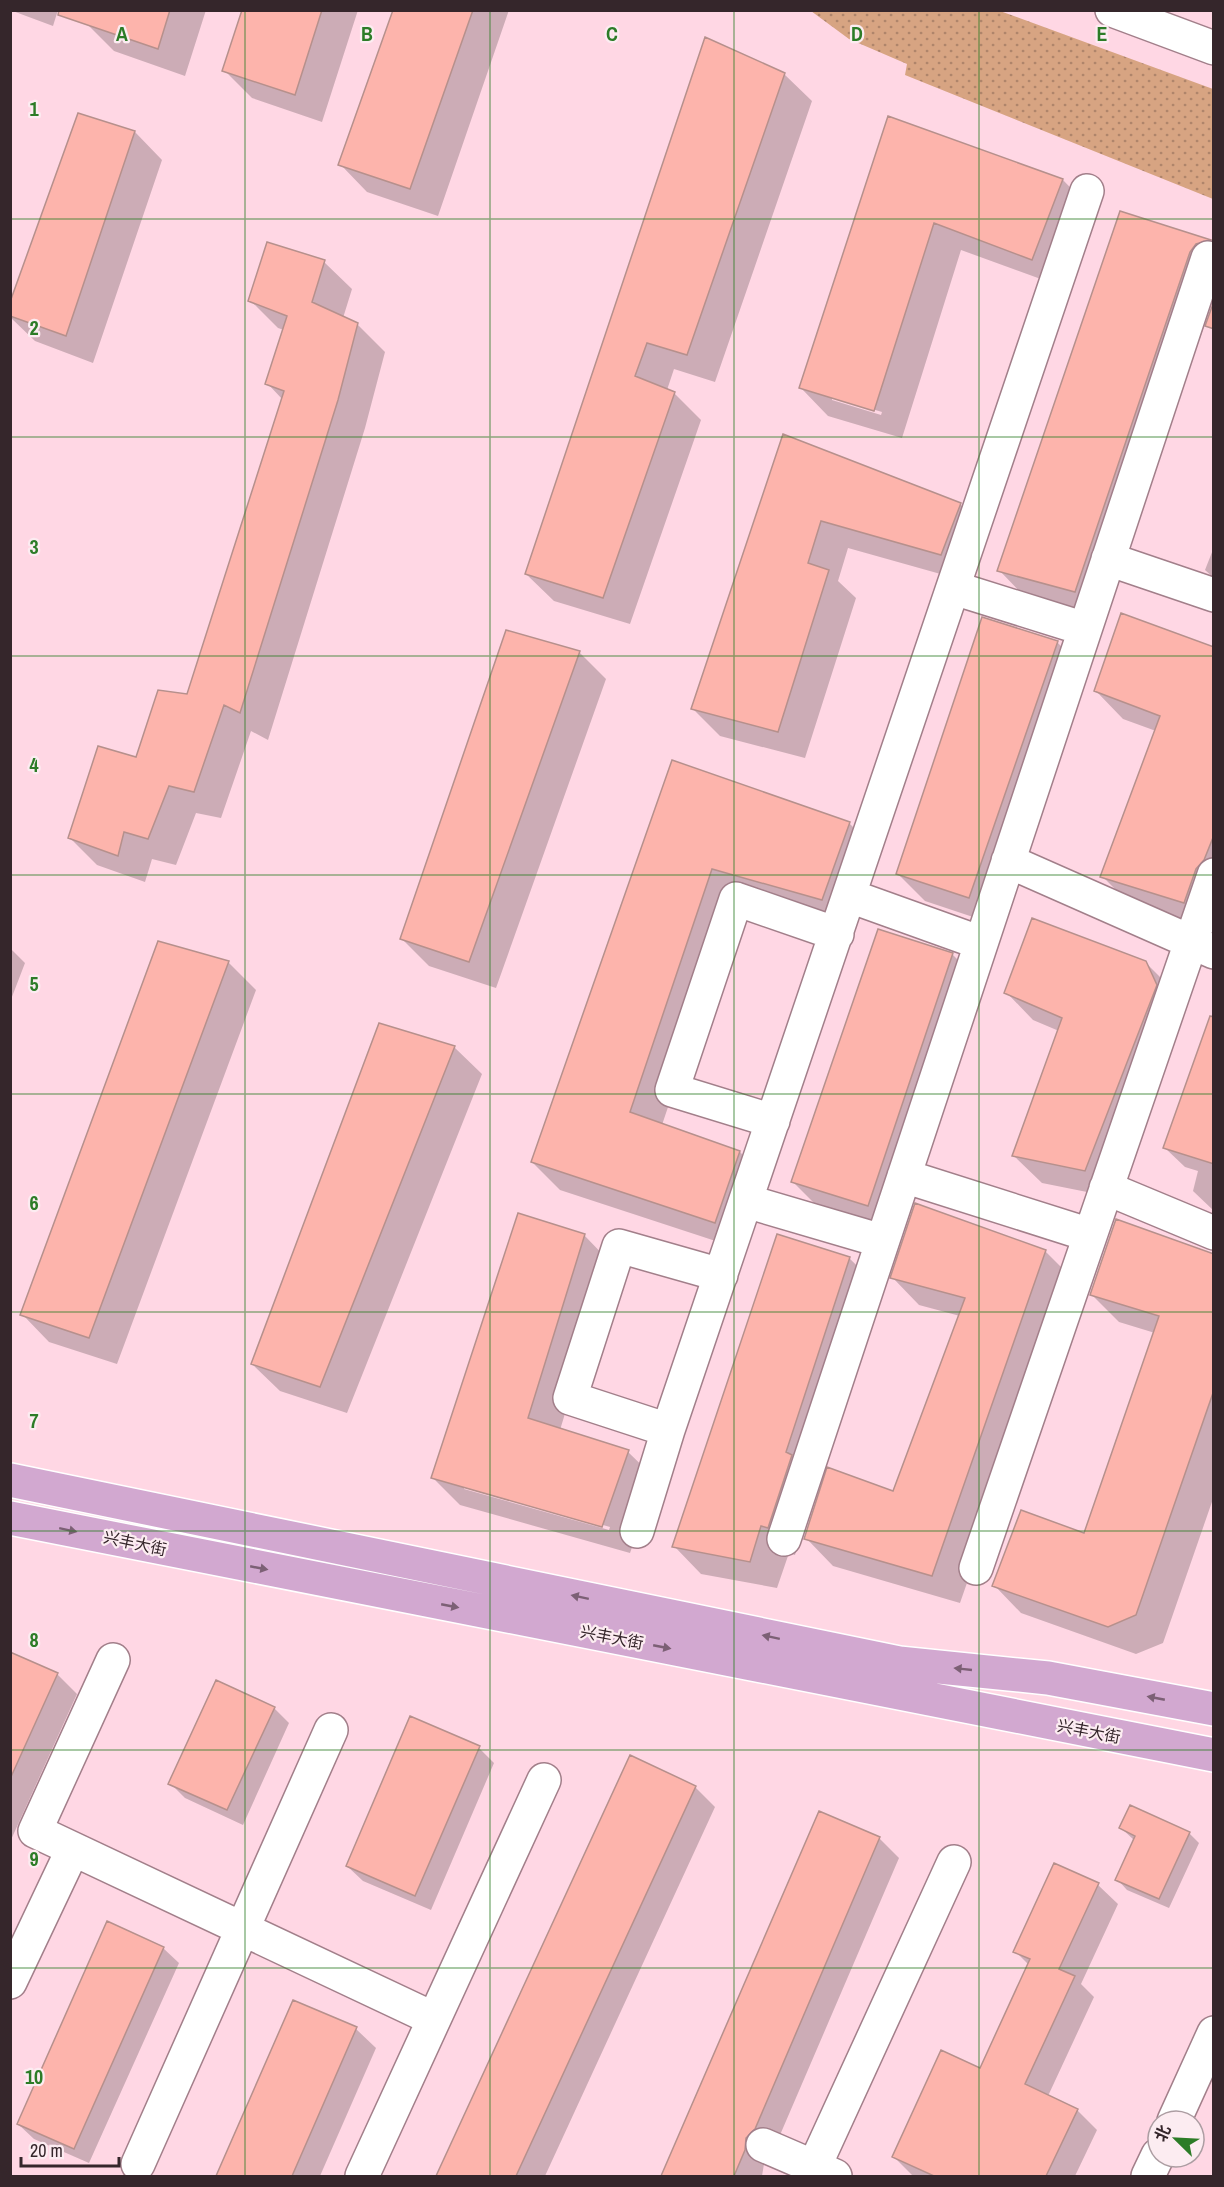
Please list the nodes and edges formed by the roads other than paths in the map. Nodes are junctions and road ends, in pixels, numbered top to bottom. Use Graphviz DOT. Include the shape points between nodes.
graph roads {
  1 [pos="1112,10"];
  2 [pos="1214,48"];
  3 [pos="1087,191"];
  4 [pos="1208,258"];
  5 [pos="1108,559"];
  6 [pos="954,588"];
  7 [pos="1214,595"];
  8 [pos="1085,628"];
  9 [pos="1008,861"];
  10 [pos="1214,875"];
  11 [pos="850,896"];
  12 [pos="837,934"];
  13 [pos="981,943"];
  14 [pos="1202,946"];
  15 [pos="773,1121"];
  16 [pos="904,1176"];
  17 [pos="1106,1188"];
  18 [pos="746,1201"];
  19 [pos="1214,1233"];
  20 [pos="1090,1234"];
  21 [pos="882,1241"];
  22 [pos="721,1275"];
  23 [pos="668,1430"];
  24 [pos="10,1480"];
  25 [pos="10,1518"];
  26 [pos="637,1531"];
  27 [pos="784,1539"];
  28 [pos="976,1568"];
  29 [pos="113,1660"];
  30 [pos="1214,1709"];
  31 [pos="331,1730"];
  32 [pos="1214,1755"];
  33 [pos="544,1780"];
  34 [pos="73,1849"];
  35 [pos="954,1862"];
  36 [pos="242,1928"];
  37 [pos="10,1982"];
  38 [pos="434,2019"];
  39 [pos="1214,2033"];
  40 [pos="1179,2109"];
  41 [pos="763,2145"];
  42 [pos="138,2164"];
  43 [pos="820,2174"];
  44 [pos="362,2176"];
  1 -- 2 [label="street"];
  3 -- 6 [label="street"];
  4 -- 5 [label="street"];
  5 -- 7 [label="street"];
  5 -- 8 [label="street"];
  6 -- 8 [label="street"];
  6 -- 11 [label="street"];
  8 -- 9 [label="street"];
  9 -- 13 [label="street"];
  9 -- 14 [label="street"];
  10 -- 14 [label="street"];
  11 -- 12 [label="street"];
  11 -- 13 [label="street"];
  12 -- 15 [label="street"];
  12 -- 15 [label="street" via="736,899 672,1090"];
  13 -- 16 [label="street"];
  14 -- 17 [label="street"];
  15 -- 18 [label="street"];
  16 -- 20 [label="street"];
  16 -- 21 [label="street"];
  17 -- 19 [label="street"];
  17 -- 20 [label="street"];
  18 -- 21 [label="street"];
  18 -- 22 [label="street"];
  20 -- 28 [label="street"];
  21 -- 27 [label="street"];
  22 -- 23 [label="street"];
  22 -- 23 [label="street" via="619,1246 570,1398"];
  23 -- 26 [label="street"];
  30 -- 24 [label="main road, 兴丰大街, one-way" via="1048,1678 899,1663"];
  25 -- 32 [label="main road, 兴丰大街, one-way"];
  29 -- 34 [label="street" via="35,1831"];
  31 -- 36 [label="street"];
  33 -- 38 [label="street"];
  34 -- 36 [label="street"];
  34 -- 37 [label="street"];
  35 -- 43 [label="street"];
  36 -- 38 [label="street"];
  36 -- 42 [label="street"];
  38 -- 44 [label="street"];
  39 -- 40 [label="street"];
  41 -- 43 [label="street"];
}
